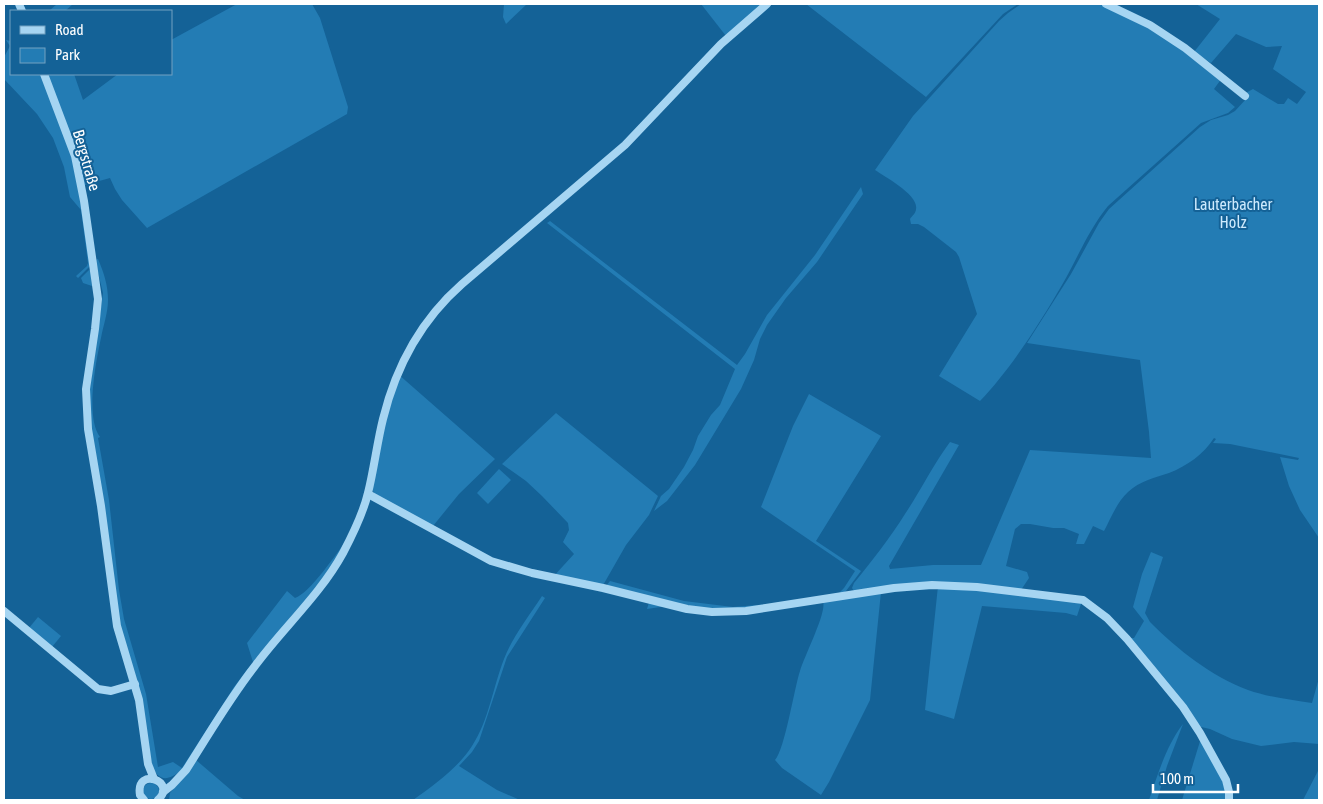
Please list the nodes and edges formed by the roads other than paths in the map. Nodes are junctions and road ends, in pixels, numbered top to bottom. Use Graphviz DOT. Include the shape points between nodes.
graph roads {
  1 [pos="767,4"];
  2 [pos="1106,4"];
  3 [pos="44,75"];
  4 [pos="1245,96"];
  5 [pos="368,494"];
  6 [pos="4,611"];
  7 [pos="135,684"];
  8 [pos="148,764"];
  9 [pos="178,778"];
  10 [pos="145,780"];
  11 [pos="157,780"];
  12 [pos="162,797"];
  13 [pos="143,798"];
  14 [pos="134,800"];
  15 [pos="1229,800"];
  1 -- 5 [label="street" via="721,44 625,145 442,303 401,363 383,419"];
  2 -- 4 [label="street" via="1150,25 1185,48"];
  3 -- 7 [label="street, Bergstraße" via="78,170 92,256 98,299 86,389 88,429 117,626"];
  5 -- 9 [label="street" via="333,570 253,667"];
  5 -- 15 [label="street" via="490,561 694,610 746,611 932,585 1084,600 1127,639 1183,707 1226,780"];
  6 -- 7 [label="street" via="98,689 111,691"];
  7 -- 8 [label="street, Bergstraße"];
  8 -- 10 [label="street"];
  8 -- 11 [label="street"];
  9 -- 11 [label="street"];
  9 -- 12 [label="street"];
  10 -- 11 [label="street"];
  10 -- 13 [label="street" via="140,785"];
  11 -- 12 [label="street" via="163,787"];
  13 -- 14 [label="street"];
}
